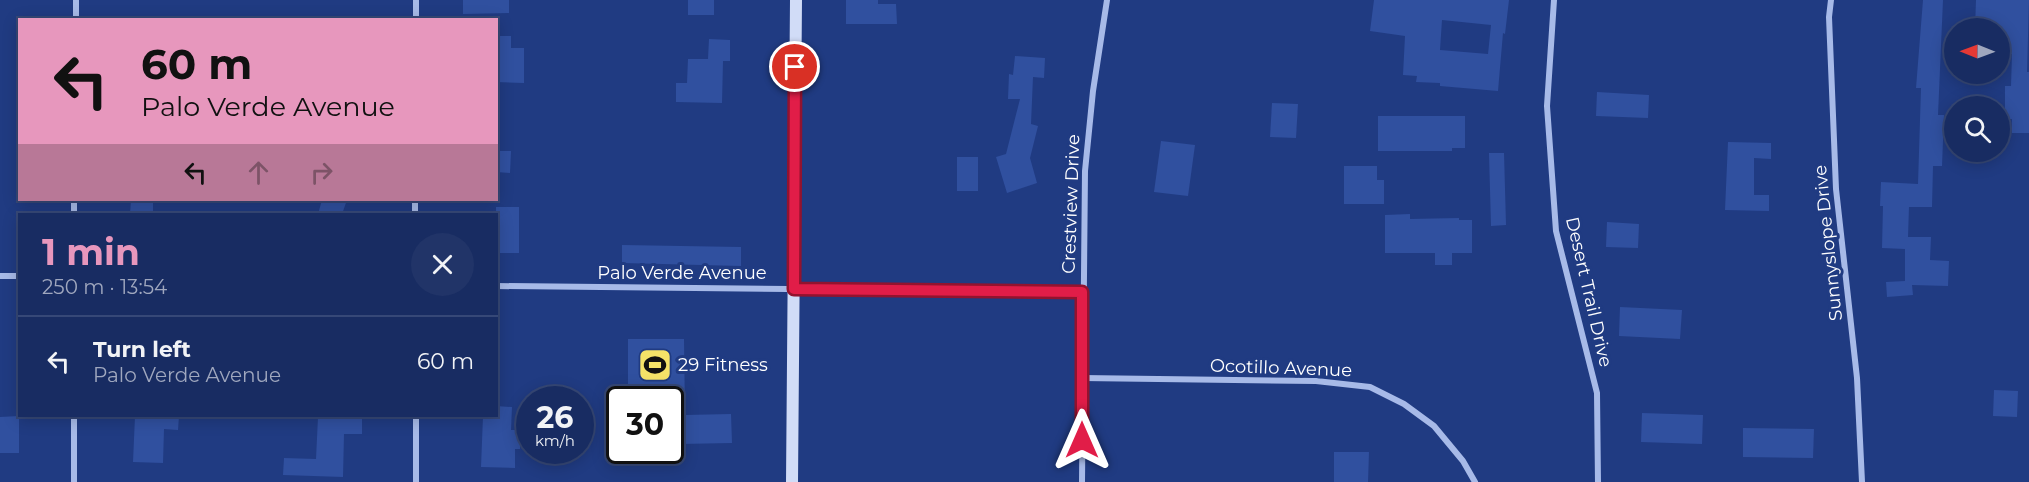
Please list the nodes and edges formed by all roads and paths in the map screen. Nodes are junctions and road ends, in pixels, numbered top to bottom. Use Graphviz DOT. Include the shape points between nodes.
graph roads {
  1 [pos="76,0"];
  2 [pos="416,0"];
  3 [pos="796,0"];
  4 [pos="1107,0"];
  5 [pos="1554,0"];
  6 [pos="1831,0"];
  7 [pos="76,18"];
  8 [pos="416,18"];
  9 [pos="0,276"];
  10 [pos="18,276"];
  11 [pos="498,286"];
  12 [pos="794,289"];
  13 [pos="1082,292"];
  14 [pos="1082,378"];
  15 [pos="74,417"];
  16 [pos="416,417"];
  17 [pos="74,482"];
  18 [pos="416,482"];
  19 [pos="792,482"];
  20 [pos="1082,482"];
  21 [pos="1475,482"];
  22 [pos="1598,482"];
  23 [pos="1862,482"];
  1 -- 7 [label="street"];
  2 -- 8 [label="street"];
  3 -- 12 [label="street"];
  4 -- 13 [label="street, Crestview Drive" via="1084,171"];
  5 -- 22 [label="street, Desert Trail Drive" via="1547,106 1556,231 1597,393"];
  6 -- 23 [label="street, Sunnyslope Drive" via="1836,189 1857,378"];
  9 -- 10 [label="street"];
  11 -- 12 [label="street, Palo Verde Avenue"];
  12 -- 13 [label="street, Palo Verde Avenue"];
  12 -- 19 [label="street"];
  13 -- 14 [label="street, Crestview Drive"];
  14 -- 20 [label="street, Crestview Drive"];
  14 -- 21 [label="street, Ocotillo Avenue" via="1316,381 1370,387 1404,404 1434,426"];
  15 -- 17 [label="street"];
  16 -- 18 [label="street"];
}
